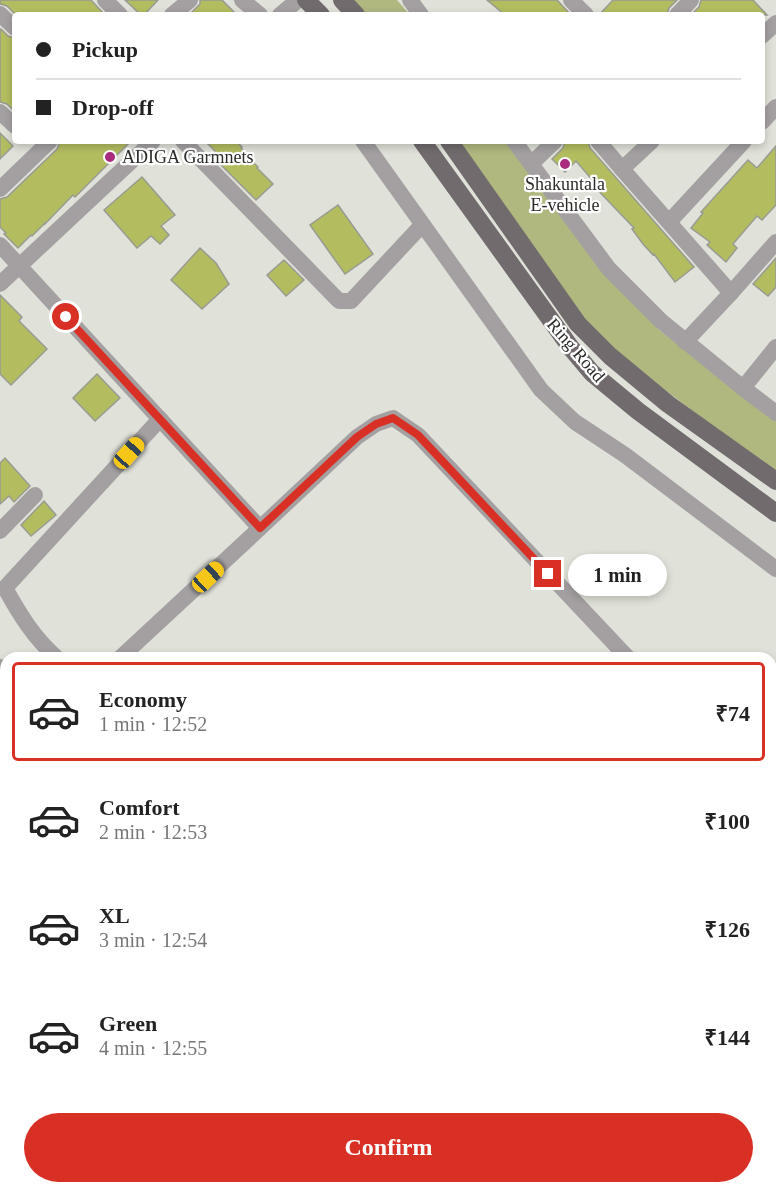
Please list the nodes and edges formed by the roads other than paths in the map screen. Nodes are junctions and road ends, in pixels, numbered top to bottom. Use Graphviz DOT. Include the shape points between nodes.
graph roads {
  1 [pos="105,0"];
  2 [pos="190,0"];
  3 [pos="242,0"];
  4 [pos="298,0"];
  5 [pos="306,0"];
  6 [pos="342,0"];
  7 [pos="571,0"];
  8 [pos="117,12"];
  9 [pos="176,12"];
  10 [pos="256,12"];
  11 [pos="284,12"];
  12 [pos="318,12"];
  13 [pos="353,12"];
  14 [pos="583,12"];
  15 [pos="0,14"];
  16 [pos="776,23"];
  17 [pos="12,25"];
  18 [pos="765,33"];
  19 [pos="776,107"];
  20 [pos="0,112"];
  21 [pos="765,119"];
  22 [pos="12,123"];
  23 [pos="40,144"];
  24 [pos="150,144"];
  25 [pos="186,144"];
  26 [pos="365,144"];
  27 [pos="424,144"];
  28 [pos="451,144"];
  29 [pos="516,144"];
  30 [pos="552,144"];
  31 [pos="601,144"];
  32 [pos="649,144"];
  33 [pos="741,144"];
  34 [pos="531,164"];
  35 [pos="622,169"];
  36 [pos="0,189"];
  37 [pos="669,222"];
  38 [pos="422,225"];
  39 [pos="776,242"];
  40 [pos="0,245"];
  41 [pos="20,265"];
  42 [pos="0,284"];
  43 [pos="731,293"];
  44 [pos="685,342"];
  45 [pos="776,347"];
  46 [pos="743,388"];
  47 [pos="776,413"];
  48 [pos="160,419"];
  49 [pos="776,482"];
  50 [pos="35,495"];
  51 [pos="776,513"];
  52 [pos="260,528"];
  53 [pos="0,531"];
  54 [pos="776,569"];
  55 [pos="50,652"];
  56 [pos="126,652"];
  57 [pos="622,652"];
  1 -- 8 [label="street"];
  2 -- 9 [label="street"];
  3 -- 10 [label="street"];
  4 -- 11 [label="street"];
  5 -- 12 [label="main road"];
  6 -- 13 [label="main road"];
  7 -- 14 [label="street"];
  15 -- 17 [label="street"];
  16 -- 18 [label="street"];
  19 -- 21 [label="street"];
  20 -- 22 [label="street"];
  23 -- 36 [label="street"];
  24 -- 41 [label="street"];
  25 -- 38 [label="street" via="339,301 351,301"];
  26 -- 38 [label="street"];
  27 -- 51 [label="main road, Ring Road" via="592,373"];
  28 -- 49 [label="main road, Ring Road" via="578,324 610,357 668,404"];
  29 -- 34 [label="street"];
  30 -- 34 [label="street"];
  31 -- 35 [label="street"];
  32 -- 35 [label="street"];
  33 -- 37 [label="street"];
  34 -- 44 [label="street" via="609,268"];
  35 -- 37 [label="street"];
  37 -- 43 [label="street"];
  38 -- 54 [label="street" via="541,390 575,422"];
  39 -- 43 [label="street"];
  40 -- 41 [label="street"];
  41 -- 42 [label="street"];
  41 -- 48 [label="street"];
  43 -- 44 [label="street"];
  44 -- 46 [label="street"];
  45 -- 46 [label="street"];
  46 -- 47 [label="street"];
  48 -- 52 [label="street"];
  48 -- 55 [label="street" via="5,588 40,644"];
  50 -- 53 [label="street"];
  52 -- 56 [label="street"];
  52 -- 57 [label="street" via="357,437 393,418 418,435"];
}
